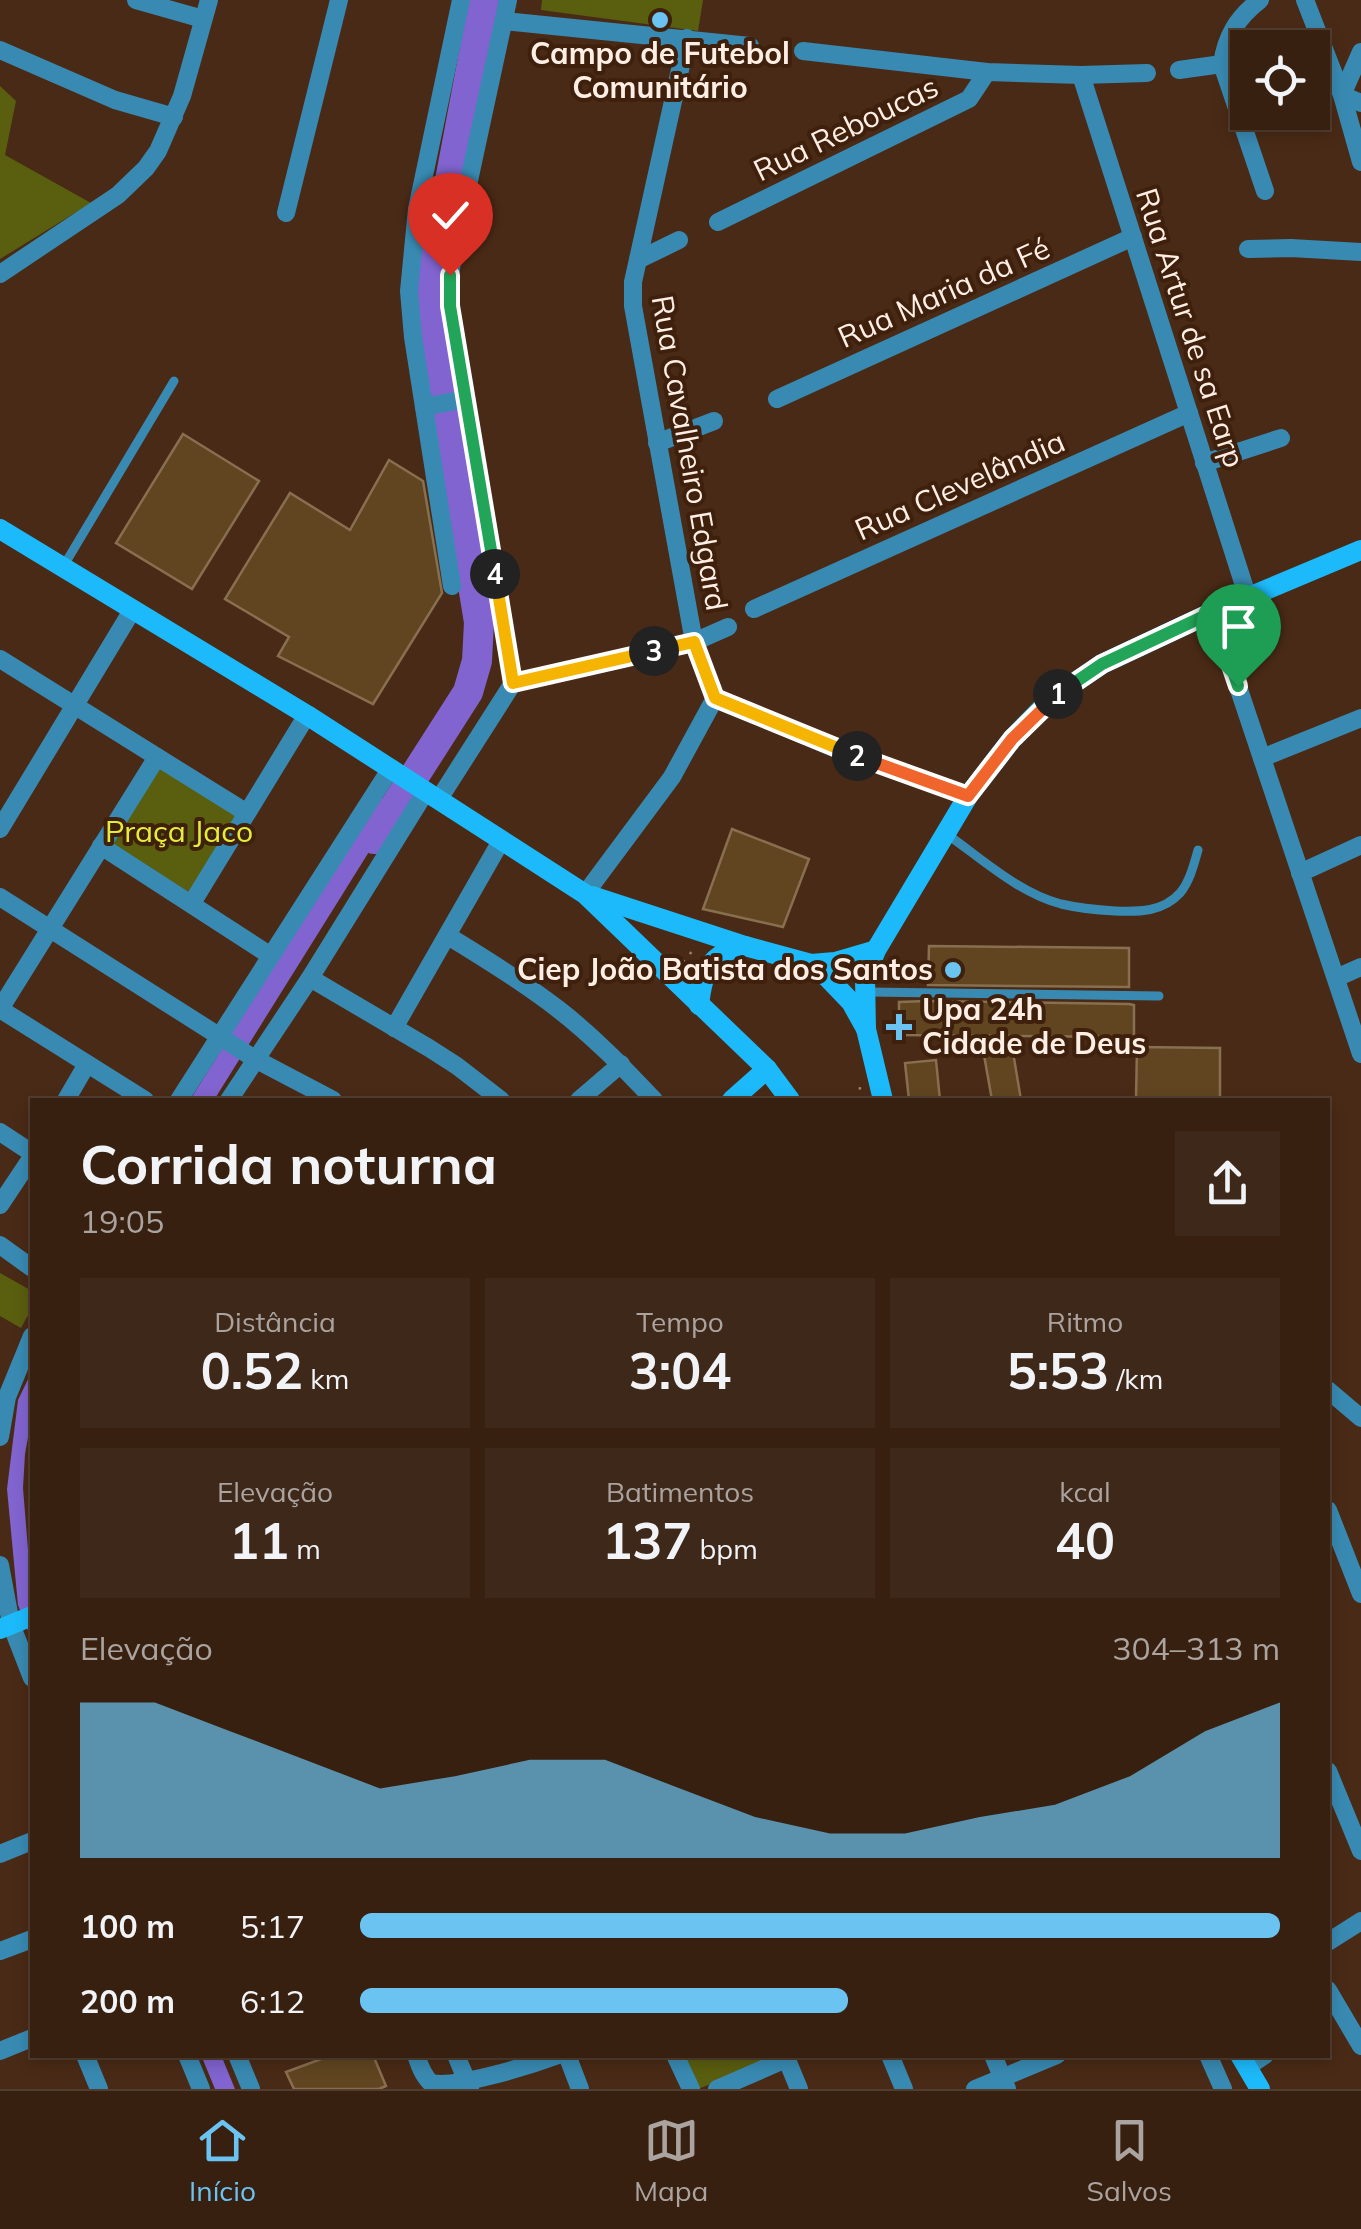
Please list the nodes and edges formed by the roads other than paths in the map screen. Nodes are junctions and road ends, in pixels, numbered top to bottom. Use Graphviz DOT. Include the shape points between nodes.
graph roads {
  1 [pos="136,0"];
  2 [pos="209,0"];
  3 [pos="339,0"];
  4 [pos="461,0"];
  5 [pos="508,0"];
  6 [pos="1260,0"];
  7 [pos="1304,0"];
  8 [pos="203,19"];
  9 [pos="504,21"];
  10 [pos="687,38"];
  11 [pos="750,46"];
  12 [pos="0,50"];
  13 [pos="803,51"];
  14 [pos="1361,52"];
  15 [pos="1222,64"];
  16 [pos="1179,70"];
  17 [pos="986,72"];
  18 [pos="1147,73"];
  19 [pos="1081,75"];
  20 [pos="1342,95"];
  21 [pos="1361,103"];
  22 [pos="174,117"];
  23 [pos="1361,162"];
  24 [pos="1265,191"];
  25 [pos="286,213"];
  26 [pos="718,222"];
  27 [pos="1133,237"];
  28 [pos="679,240"];
  29 [pos="1248,249"];
  30 [pos="1361,252"];
  31 [pos="638,260"];
  32 [pos="0,274"];
  33 [pos="174,381"];
  34 [pos="778,399"];
  35 [pos="444,403"];
  36 [pos="1189,413"];
  37 [pos="714,422"];
  38 [pos="1281,438"];
  39 [pos="656,443"];
  40 [pos="1204,463"];
  41 [pos="0,529"];
  42 [pos="1361,550"];
  43 [pos="63,567"];
  44 [pos="452,586"];
  45 [pos="1248,598"];
  46 [pos="133,608"];
  47 [pos="754,609"];
  48 [pos="1213,612"];
  49 [pos="728,627"];
  50 [pos="694,642"];
  51 [pos="0,659"];
  52 [pos="513,683"];
  53 [pos="715,698"];
  54 [pos="74,704"];
  55 [pos="307,715"];
  56 [pos="1361,718"];
  57 [pos="157,757"];
  58 [pos="1262,758"];
  59 [pos="394,770"];
  60 [pos="428,792"];
  61 [pos="968,796"];
  62 [pos="247,813"];
  63 [pos="0,829"];
  64 [pos="946,833"];
  65 [pos="502,841"];
  66 [pos="1361,845"];
  67 [pos="101,846"];
  68 [pos="1198,850"];
  69 [pos="1300,872"];
  70 [pos="586,894"];
  71 [pos="0,898"];
  72 [pos="192,903"];
  73 [pos="50,930"];
  74 [pos="448,936"];
  75 [pos="745,946"];
  76 [pos="876,950"];
  77 [pos="271,956"];
  78 [pos="811,964"];
  79 [pos="1361,967"];
  80 [pos="310,978"];
  81 [pos="1336,978"];
  82 [pos="865,992"];
  83 [pos="1159,996"];
  84 [pos="699,1005"];
  85 [pos="0,1009"];
  86 [pos="394,1028"];
  87 [pos="866,1028"];
  88 [pos="224,1037"];
  89 [pos="1361,1054"];
  90 [pos="253,1057"];
  91 [pos="87,1064"];
  92 [pos="621,1064"];
  93 [pos="767,1069"];
  94 [pos="67,1098"];
  95 [pos="143,1098"];
  96 [pos="181,1098"];
  97 [pos="230,1098"];
  98 [pos="329,1098"];
  99 [pos="498,1098"];
  100 [pos="581,1098"];
  101 [pos="652,1098"];
  102 [pos="734,1098"];
  103 [pos="789,1098"];
  104 [pos="883,1098"];
  105 [pos="0,1132"];
  106 [pos="30,1154"];
  107 [pos="30,1158"];
  108 [pos="0,1205"];
  109 [pos="0,1246"];
  110 [pos="30,1267"];
  111 [pos="30,1341"];
  112 [pos="1330,1392"];
  113 [pos="1361,1418"];
  114 [pos="0,1436"];
  115 [pos="1330,1519"];
  116 [pos="0,1565"];
  117 [pos="1361,1594"];
  118 [pos="15,1623"];
  119 [pos="30,1672"];
  120 [pos="1330,1777"];
  121 [pos="30,1841"];
  122 [pos="1361,1851"];
  123 [pos="1,1852"];
  124 [pos="1361,1921"];
  125 [pos="30,1940"];
  126 [pos="1330,1941"];
  127 [pos="0,1952"];
  128 [pos="1333,2013"];
  129 [pos="1359,2038"];
  130 [pos="30,2039"];
  131 [pos="0,2051"];
  132 [pos="86,2058"];
  133 [pos="188,2058"];
  134 [pos="239,2058"];
  135 [pos="417,2058"];
  136 [pos="457,2058"];
  137 [pos="550,2058"];
  138 [pos="568,2058"];
  139 [pos="676,2058"];
  140 [pos="784,2058"];
  141 [pos="786,2058"];
  142 [pos="891,2058"];
  143 [pos="994,2058"];
  144 [pos="1051,2058"];
  145 [pos="1209,2058"];
  146 [pos="1250,2059"];
  147 [pos="1005,2083"];
  148 [pos="470,2088"];
  149 [pos="99,2089"];
  150 [pos="201,2089"];
  151 [pos="251,2089"];
  152 [pos="580,2089"];
  153 [pos="691,2089"];
  154 [pos="717,2089"];
  155 [pos="800,2089"];
  156 [pos="904,2089"];
  157 [pos="976,2089"];
  158 [pos="1224,2089"];
  159 [pos="1260,2089"];
  1 -- 8 [label="street"];
  2 -- 8 [label="street"];
  3 -- 25 [label="street"];
  4 -- 35 [label="street" via="417,210 409,291 413,337"];
  5 -- 9 [label="street"];
  6 -- 15 [label="street" via="1234,26"];
  7 -- 20 [label="street"];
  8 -- 22 [label="street"];
  9 -- 10 [label="street"];
  9 -- 35 [label="street" via="450,275"];
  10 -- 11 [label="street"];
  10 -- 31 [label="street, Rua Cavalheiro Edgard"];
  12 -- 22 [label="street" via="115,100"];
  13 -- 17 [label="street"];
  14 -- 20 [label="street"];
  15 -- 16 [label="street"];
  15 -- 24 [label="street"];
  17 -- 19 [label="street"];
  17 -- 26 [label="street, Rua Reboucas" via="969,98"];
  18 -- 19 [label="street"];
  19 -- 27 [label="street, Rua Artur de sa Earp"];
  20 -- 21 [label="street"];
  20 -- 23 [label="street"];
  22 -- 32 [label="street" via="134,181"];
  27 -- 34 [label="street, Rua Maria da Fé"];
  27 -- 36 [label="street, Rua Artur de sa Earp"];
  28 -- 31 [label="street"];
  29 -- 30 [label="street"];
  31 -- 39 [label="street, Rua Cavalheiro Edgard" via="633,306"];
  33 -- 43 [label="lane"];
  35 -- 44 [label="street"];
  35 -- 52 [label="street"];
  36 -- 40 [label="street, Rua Artur de sa Earp"];
  36 -- 47 [label="street, Rua Clevelândia"];
  37 -- 39 [label="street"];
  38 -- 40 [label="street"];
  39 -- 50 [label="street, Rua Cavalheiro Edgard"];
  40 -- 45 [label="street, Rua Artur de sa Earp"];
  41 -- 43 [label="main road"];
  42 -- 45 [label="main road"];
  43 -- 46 [label="main road"];
  45 -- 48 [label="main road"];
  46 -- 54 [label="street"];
  46 -- 55 [label="main road"];
  48 -- 58 [label="street"];
  48 -- 61 [label="main road" via="1102,664 1052,698"];
  49 -- 50 [label="street"];
  50 -- 52 [label="street"];
  50 -- 53 [label="street, Rua Cavalheiro Edgard"];
  51 -- 54 [label="street"];
  52 -- 60 [label="street"];
  53 -- 61 [label="street"];
  53 -- 70 [label="street" via="672,777"];
  54 -- 57 [label="street"];
  54 -- 63 [label="street"];
  55 -- 59 [label="main road"];
  55 -- 62 [label="street"];
  56 -- 58 [label="street"];
  57 -- 62 [label="street"];
  57 -- 67 [label="street"];
  58 -- 69 [label="street"];
  59 -- 60 [label="main road"];
  59 -- 77 [label="street"];
  60 -- 65 [label="main road"];
  60 -- 80 [label="street"];
  61 -- 64 [label="main road"];
  62 -- 72 [label="street"];
  64 -- 68 [label="lane" via="1016,883 1058,903 1138,912 1162,907 1180,893"];
  64 -- 76 [label="main road"];
  65 -- 70 [label="main road"];
  65 -- 74 [label="street"];
  66 -- 69 [label="street"];
  67 -- 72 [label="street"];
  67 -- 73 [label="street"];
  69 -- 81 [label="street"];
  70 -- 75 [label="main road"];
  70 -- 84 [label="main road"];
  71 -- 73 [label="street"];
  72 -- 77 [label="street"];
  73 -- 85 [label="street"];
  73 -- 88 [label="street"];
  74 -- 86 [label="street"];
  74 -- 92 [label="street" via="560,1011"];
  75 -- 78 [label="main road"];
  75 -- 84 [label="main road" via="714,960"];
  76 -- 78 [label="main road"];
  76 -- 82 [label="main road"];
  77 -- 88 [label="street"];
  78 -- 87 [label="main road"];
  79 -- 81 [label="street"];
  80 -- 86 [label="street"];
  80 -- 90 [label="street"];
  81 -- 89 [label="street"];
  82 -- 83 [label="lane"];
  82 -- 87 [label="main road"];
  84 -- 93 [label="main road"];
  85 -- 91 [label="street"];
  86 -- 99 [label="street"];
  87 -- 104 [label="main road"];
  88 -- 90 [label="street"];
  88 -- 96 [label="street"];
  90 -- 97 [label="street"];
  90 -- 98 [label="street"];
  91 -- 94 [label="street"];
  91 -- 95 [label="street"];
  92 -- 100 [label="street"];
  92 -- 101 [label="street"];
  93 -- 102 [label="main road"];
  93 -- 103 [label="main road"];
  105 -- 106 [label="street"];
  107 -- 108 [label="street"];
  109 -- 110 [label="street"];
  111 -- 114 [label="street" via="7,1397"];
  112 -- 113 [label="street"];
  115 -- 117 [label="street"];
  116 -- 118 [label="street"];
  118 -- 119 [label="street"];
  120 -- 122 [label="street"];
  121 -- 123 [label="street"];
  124 -- 126 [label="street"];
  125 -- 127 [label="street"];
  128 -- 129 [label="street"];
  130 -- 131 [label="street"];
  132 -- 149 [label="street"];
  133 -- 150 [label="street"];
  134 -- 151 [label="street"];
  135 -- 148 [label="street" via="430,2082"];
  136 -- 148 [label="street"];
  137 -- 148 [label="street"];
  138 -- 152 [label="street"];
  139 -- 153 [label="street"];
  140 -- 154 [label="street"];
  141 -- 155 [label="street"];
  142 -- 156 [label="street"];
  143 -- 147 [label="street"];
  144 -- 147 [label="street"];
  145 -- 158 [label="street"];
  146 -- 159 [label="main road"];
  147 -- 157 [label="street"];
}
